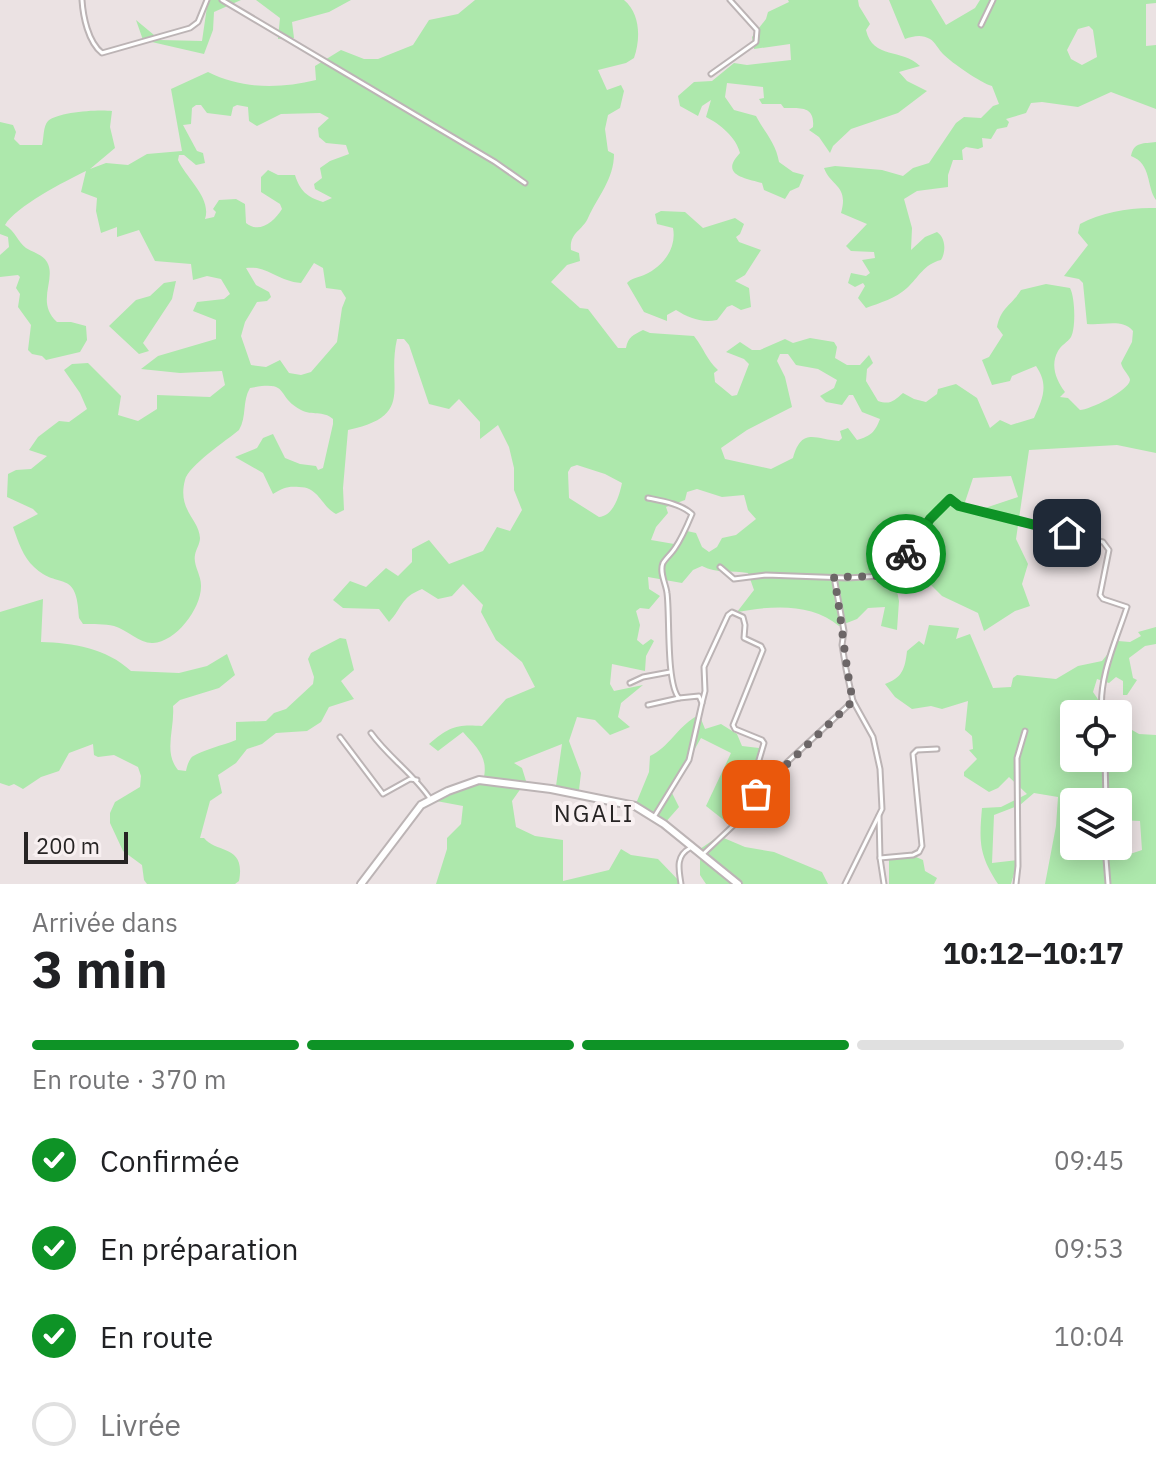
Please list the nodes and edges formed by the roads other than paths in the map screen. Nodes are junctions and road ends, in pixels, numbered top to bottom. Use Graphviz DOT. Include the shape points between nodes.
graph roads {
  1 [pos="82,0"];
  2 [pos="207,0"];
  3 [pos="222,0"];
  4 [pos="730,0"];
  5 [pos="993,0"];
  6 [pos="981,25"];
  7 [pos="711,74"];
  8 [pos="525,183"];
  9 [pos="648,498"];
  10 [pos="720,567"];
  11 [pos="834,577"];
  12 [pos="670,672"];
  13 [pos="630,683"];
  14 [pos="679,698"];
  15 [pos="1100,700"];
  16 [pos="853,701"];
  17 [pos="702,703"];
  18 [pos="648,705"];
  19 [pos="1025,731"];
  20 [pos="371,733"];
  21 [pos="340,737"];
  22 [pos="937,749"];
  23 [pos="769,779"];
  24 [pos="417,780"];
  25 [pos="431,800"];
  26 [pos="879,816"];
  27 [pos="654,817"];
  28 [pos="693,847"];
  29 [pos="702,855"];
  30 [pos="880,858"];
  31 [pos="1106,860"];
  32 [pos="361,884"];
  33 [pos="681,884"];
  34 [pos="738,884"];
  35 [pos="845,884"];
  36 [pos="884,884"];
  37 [pos="1016,884"];
  38 [pos="1108,884"];
  1 -- 2 [label="street" via="90,34 102,53 190,28"];
  3 -- 8 [label="street"];
  4 -- 7 [label="street" via="757,30 756,42"];
  5 -- 6 [label="street"];
  9 -- 12 [label="street" via="692,514 662,564"];
  10 -- 11 [label="street" via="734,579"];
  11 -- 15 [label="street" via="881,576 891,570 950,499 959,506 1103,542 1109,550 1100,595 1127,607"];
  11 -- 16 [label="street"];
  12 -- 13 [label="street"];
  12 -- 14 [label="street"];
  14 -- 17 [label="street" via="699,696"];
  14 -- 18 [label="street"];
  16 -- 23 [label="street"];
  16 -- 26 [label="street" via="873,737 880,769"];
  17 -- 23 [label="street" via="704,667 732,612 743,617 744,638 763,650 733,725 762,740 759,760"];
  17 -- 27 [label="street" via="689,760"];
  19 -- 37 [label="street" via="1017,758"];
  20 -- 24 [label="street"];
  21 -- 24 [label="street" via="383,794"];
  22 -- 30 [label="street" via="913,754 919,852"];
  23 -- 29 [label="street" via="736,823"];
  24 -- 25 [label="street"];
  25 -- 27 [label="street" via="479,780 495,780 635,806"];
  25 -- 32 [label="street" via="421,805"];
  26 -- 30 [label="street"];
  26 -- 35 [label="street"];
  27 -- 28 [label="street"];
  28 -- 29 [label="street"];
  28 -- 33 [label="street" via="678,862"];
  29 -- 34 [label="street"];
  30 -- 36 [label="street"];
  31 -- 38 [label="street"];
}
